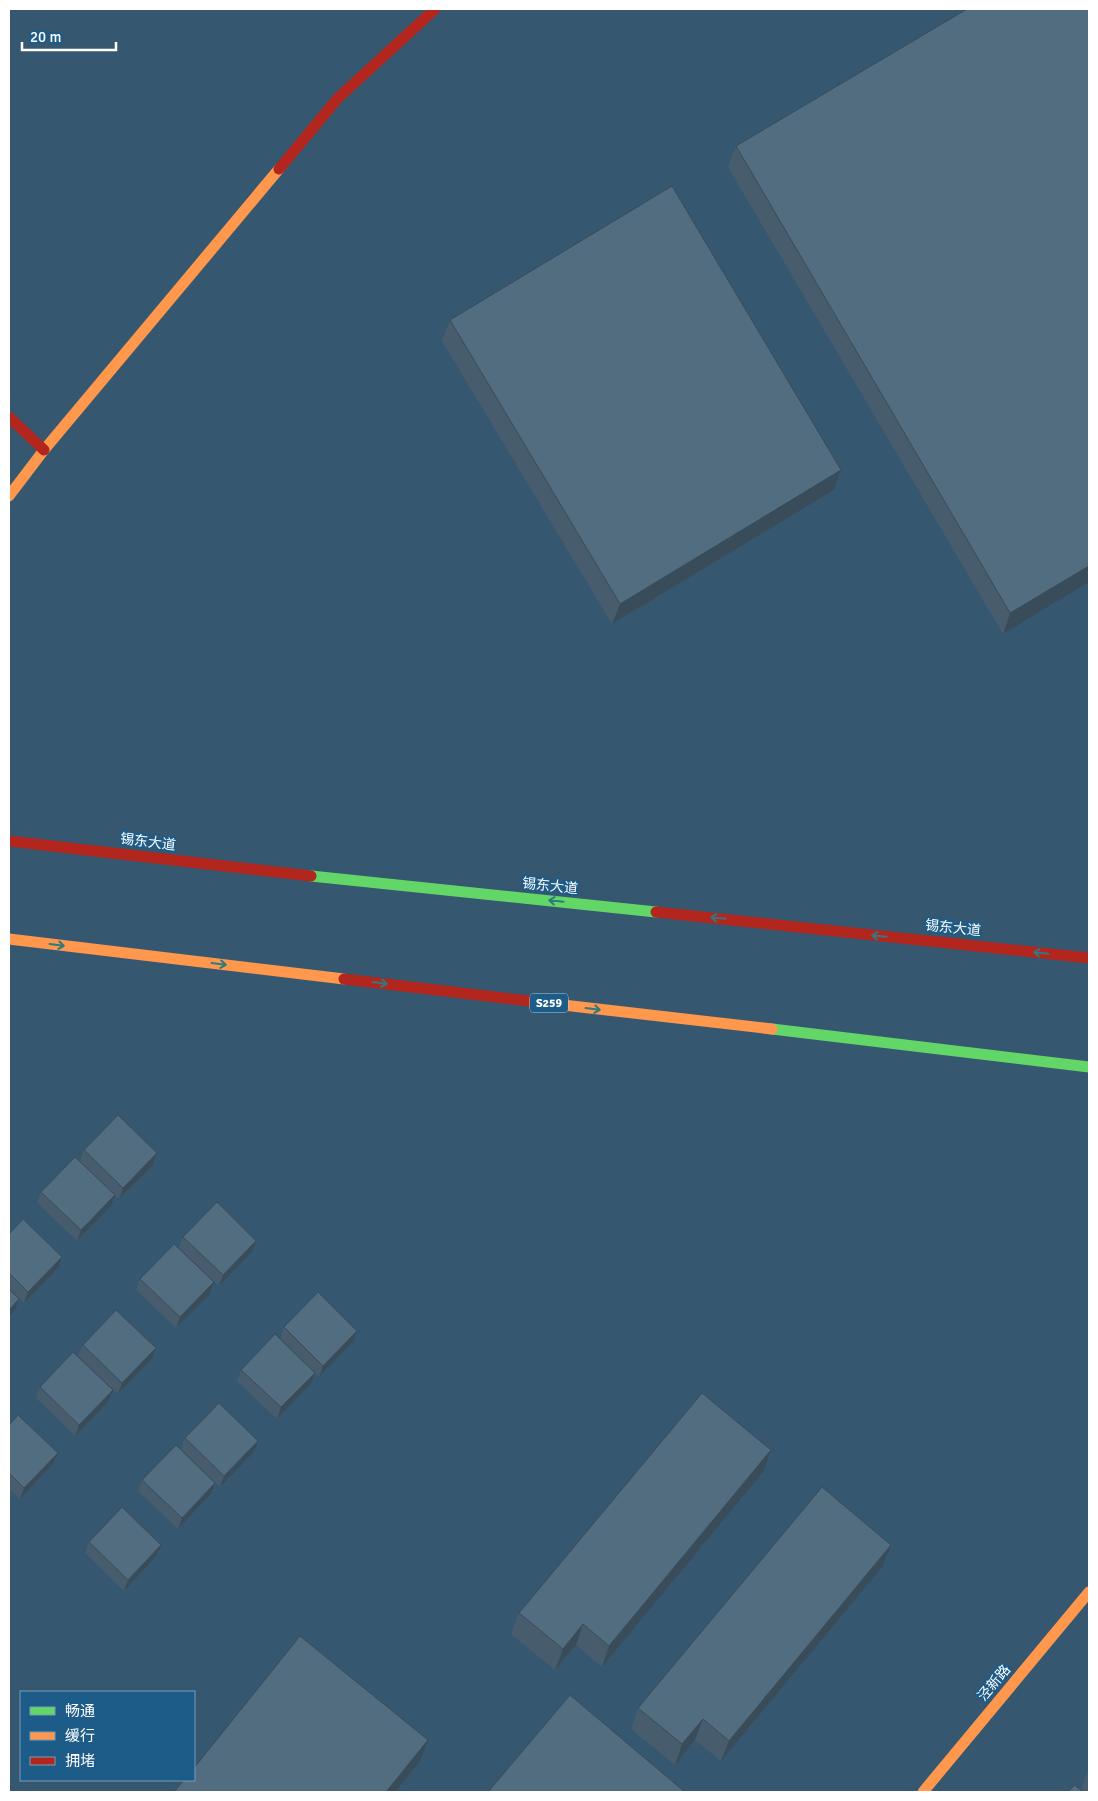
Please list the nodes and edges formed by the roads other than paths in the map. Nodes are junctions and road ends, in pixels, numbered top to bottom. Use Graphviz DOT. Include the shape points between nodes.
graph roads {
  1 [pos="435,9"];
  2 [pos="9,417"];
  3 [pos="44,450"];
  4 [pos="9,496"];
  5 [pos="9,841"];
  6 [pos="9,939"];
  7 [pos="1089,958"];
  8 [pos="1089,1067"];
  9 [pos="1089,1592"];
  10 [pos="922,1792"];
  1 -- 3 [label="main road" via="338,98"];
  2 -- 3 [label="main road"];
  3 -- 4 [label="main road"];
  7 -- 5 [label="main road, 锡东大道, one-way"];
  6 -- 8 [label="main road, S259, one-way"];
  9 -- 10 [label="main road, 泾新路"];
}
